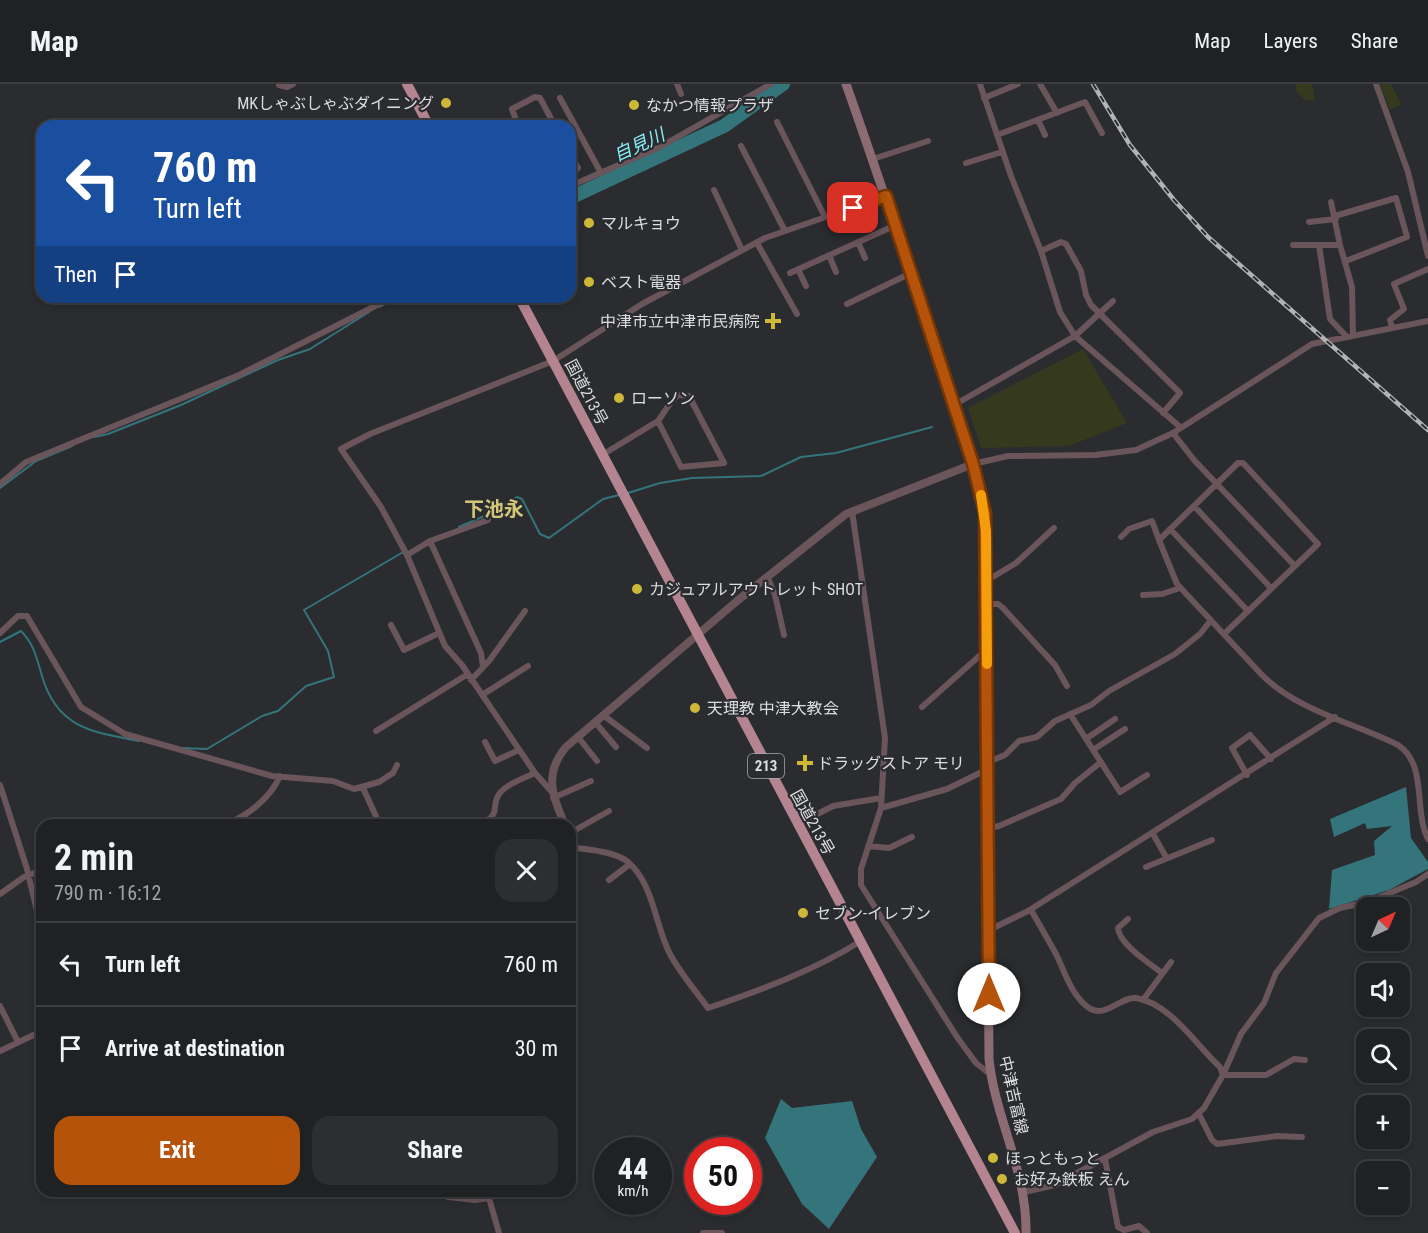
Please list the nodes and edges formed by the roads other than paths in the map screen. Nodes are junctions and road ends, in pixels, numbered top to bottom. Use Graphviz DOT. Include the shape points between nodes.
graph roads {
  1 [pos="293,84"];
  2 [pos="407,84"];
  3 [pos="677,84"];
  4 [pos="771,84"];
  5 [pos="846,84"];
  6 [pos="980,84"];
  7 [pos="1018,84"];
  8 [pos="1040,84"];
  9 [pos="1376,84"];
  10 [pos="279,85"];
  11 [pos="1006,86"];
  12 [pos="681,94"];
  13 [pos="560,98"];
  14 [pos="984,98"];
  15 [pos="1057,113"];
  16 [pos="426,120"];
  17 [pos="515,120"];
  18 [pos="552,120"];
  19 [pos="572,120"];
  20 [pos="1038,120"];
  21 [pos="777,122"];
  22 [pos="576,127"];
  23 [pos="1102,133"];
  24 [pos="997,135"];
  25 [pos="1046,135"];
  26 [pos="928,141"];
  27 [pos="741,146"];
  28 [pos="1002,152"];
  29 [pos="873,159"];
  30 [pos="966,163"];
  31 [pos="601,172"];
  32 [pos="576,183"];
  33 [pos="714,190"];
  34 [pos="886,196"];
  35 [pos="1331,202"];
  36 [pos="1335,217"];
  37 [pos="825,218"];
  38 [pos="1309,222"];
  39 [pos="896,225"];
  40 [pos="785,231"];
  41 [pos="858,242"];
  42 [pos="757,243"];
  43 [pos="1293,245"];
  44 [pos="1319,245"];
  45 [pos="1340,246"];
  46 [pos="742,250"];
  47 [pos="1041,251"];
  48 [pos="829,255"];
  49 [pos="1428,256"];
  50 [pos="865,258"];
  51 [pos="1346,261"];
  52 [pos="798,269"];
  53 [pos="1428,269"];
  54 [pos="836,272"];
  55 [pos="789,273"];
  56 [pos="911,273"];
  57 [pos="806,286"];
  58 [pos="1113,301"];
  59 [pos="381,303"];
  60 [pos="522,303"];
  61 [pos="848,304"];
  62 [pos="1100,313"];
  63 [pos="797,314"];
  64 [pos="1428,321"];
  65 [pos="1392,327"];
  66 [pos="1075,336"];
  67 [pos="1350,336"];
  68 [pos="553,361"];
  69 [pos="954,405"];
  70 [pos="1163,413"];
  71 [pos="658,422"];
  72 [pos="1179,426"];
  73 [pos="1173,433"];
  74 [pos="602,454"];
  75 [pos="973,464"];
  76 [pos="1217,483"];
  77 [pos="0,484"];
  78 [pos="1194,506"];
  79 [pos="852,511"];
  80 [pos="488,520"];
  81 [pos="1054,528"];
  82 [pos="1170,529"];
  83 [pos="1121,537"];
  84 [pos="1159,540"];
  85 [pos="430,541"];
  86 [pos="407,555"];
  87 [pos="1294,565"];
  88 [pos="767,576"];
  89 [pos="986,581"];
  90 [pos="1270,587"];
  91 [pos="1180,588"];
  92 [pos="1143,595"];
  93 [pos="987,604"];
  94 [pos="1247,610"];
  95 [pos="525,611"];
  96 [pos="1211,620"];
  97 [pos="390,625"];
  98 [pos="0,633"];
  99 [pos="439,633"];
  100 [pos="698,634"];
  101 [pos="1224,634"];
  102 [pos="784,635"];
  103 [pos="987,650"];
  104 [pos="483,666"];
  105 [pos="528,666"];
  106 [pos="469,677"];
  107 [pos="1067,686"];
  108 [pos="482,695"];
  109 [pos="922,708"];
  110 [pos="1070,714"];
  111 [pos="603,715"];
  112 [pos="1335,717"];
  113 [pos="1115,719"];
  114 [pos="595,722"];
  115 [pos="1125,729"];
  116 [pos="376,730"];
  117 [pos="578,737"];
  118 [pos="1086,739"];
  119 [pos="485,742"];
  120 [pos="616,747"];
  121 [pos="647,748"];
  122 [pos="519,750"];
  123 [pos="1093,750"];
  124 [pos="1271,759"];
  125 [pos="597,761"];
  126 [pos="1101,762"];
  127 [pos="397,765"];
  128 [pos="988,765"];
  129 [pos="535,773"];
  130 [pos="1147,775"];
  131 [pos="1247,775"];
  132 [pos="280,776"];
  133 [pos="591,781"];
  134 [pos="0,785"];
  135 [pos="363,788"];
  136 [pos="552,794"];
  137 [pos="881,798"];
  138 [pos="881,808"];
  139 [pos="609,811"];
  140 [pos="239,819"];
  141 [pos="377,819"];
  142 [pos="489,819"];
  143 [pos="562,819"];
  144 [pos="798,825"];
  145 [pos="988,828"];
  146 [pos="576,830"];
  147 [pos="1153,834"];
  148 [pos="912,837"];
  149 [pos="1428,839"];
  150 [pos="1212,840"];
  151 [pos="868,846"];
  152 [pos="576,848"];
  153 [pos="1166,857"];
  154 [pos="630,864"];
  155 [pos="1146,867"];
  156 [pos="36,872"];
  157 [pos="1428,874"];
  158 [pos="29,875"];
  159 [pos="609,880"];
  160 [pos="0,894"];
  161 [pos="36,906"];
  162 [pos="1030,910"];
  163 [pos="1128,919"];
  164 [pos="989,930"];
  165 [pos="861,941"];
  166 [pos="1171,962"];
  167 [pos="1162,973"];
  168 [pos="1143,1000"];
  169 [pos="0,1006"];
  170 [pos="36,1034"];
  171 [pos="18,1042"];
  172 [pos="0,1050"];
  173 [pos="1305,1060"];
  174 [pos="1223,1075"];
  175 [pos="991,1076"];
  176 [pos="1199,1114"];
  177 [pos="1302,1137"];
  178 [pos="1105,1159"];
  179 [pos="1024,1192"];
  180 [pos="448,1197"];
  181 [pos="489,1198"];
  182 [pos="711,1232"];
  183 [pos="500,1233"];
  184 [pos="703,1233"];
  185 [pos="722,1233"];
  186 [pos="1016,1233"];
  187 [pos="1026,1233"];
  188 [pos="1147,1233"];
  1 -- 10 [label="street"];
  2 -- 16 [label="highway"];
  3 -- 12 [label="street"];
  4 -- 31 [label="street" via="658,148"];
  5 -- 29 [label="main road, 中津吉富線"];
  6 -- 14 [label="street"];
  7 -- 11 [label="street"];
  8 -- 15 [label="street"];
  9 -- 49 [label="street" via="1408,172"];
  11 -- 14 [label="street"];
  13 -- 19 [label="street"];
  14 -- 24 [label="street"];
  15 -- 20 [label="street"];
  15 -- 23 [label="street" via="1085,102"];
  17 -- 18 [label="street" via="512,109 535,97 540,98"];
  20 -- 24 [label="street"];
  20 -- 25 [label="street"];
  21 -- 37 [label="street"];
  22 -- 31 [label="street"];
  24 -- 28 [label="street"];
  26 -- 29 [label="street"];
  27 -- 40 [label="street"];
  28 -- 30 [label="street"];
  28 -- 47 [label="street"];
  29 -- 34 [label="main road, 中津吉富線"];
  31 -- 32 [label="street"];
  33 -- 46 [label="street"];
  34 -- 37 [label="street"];
  34 -- 39 [label="main road, 中津吉富線"];
  35 -- 36 [label="street"];
  36 -- 38 [label="street"];
  36 -- 45 [label="street"];
  36 -- 51 [label="street" via="1396,198 1407,237"];
  37 -- 40 [label="street"];
  39 -- 41 [label="street"];
  39 -- 56 [label="main road, 中津吉富線"];
  40 -- 42 [label="street"];
  41 -- 48 [label="street"];
  41 -- 50 [label="street"];
  42 -- 46 [label="street"];
  42 -- 63 [label="street"];
  43 -- 44 [label="street"];
  44 -- 45 [label="street"];
  44 -- 67 [label="street" via="1330,320"];
  45 -- 51 [label="street"];
  46 -- 68 [label="street" via="642,304"];
  47 -- 62 [label="street" via="1060,242 1066,244 1081,271 1086,295"];
  47 -- 66 [label="street" via="1060,312"];
  48 -- 52 [label="street"];
  48 -- 54 [label="street"];
  51 -- 67 [label="street" via="1352,287"];
  52 -- 55 [label="street"];
  52 -- 57 [label="street"];
  53 -- 65 [label="street" via="1394,284 1404,309 1390,320"];
  56 -- 61 [label="street"];
  56 -- 69 [label="main road, 中津吉富線"];
  58 -- 62 [label="street"];
  59 -- 77 [label="street" via="238,375 26,462"];
  60 -- 68 [label="highway, 国道213号 / 213"];
  62 -- 66 [label="street"];
  62 -- 70 [label="street" via="1180,393"];
  64 -- 65 [label="street"];
  65 -- 67 [label="street"];
  66 -- 69 [label="street"];
  66 -- 70 [label="street"];
  67 -- 72 [label="street" via="1312,344"];
  68 -- 74 [label="highway, 国道213号 / 213"];
  68 -- 86 [label="street" via="341,449 381,507"];
  69 -- 75 [label="main road, 中津吉富線"];
  70 -- 72 [label="street"];
  71 -- 71 [label="street" via="678,395 689,396 724,463 681,466"];
  71 -- 74 [label="street"];
  72 -- 73 [label="street"];
  73 -- 75 [label="street" via="1141,448 1115,454 1008,456"];
  73 -- 76 [label="street"];
  74 -- 100 [label="highway, 国道213号 / 213"];
  75 -- 79 [label="street"];
  75 -- 89 [label="main road, 中津吉富線" via="985,513"];
  76 -- 78 [label="street"];
  76 -- 87 [label="street"];
  76 -- 87 [label="street" via="1238,463 1243,463 1318,544"];
  78 -- 82 [label="street"];
  78 -- 90 [label="street"];
  79 -- 88 [label="street"];
  79 -- 137 [label="street" via="885,731"];
  80 -- 85 [label="street"];
  81 -- 89 [label="street" via="1016,563"];
  82 -- 84 [label="street"];
  82 -- 94 [label="street"];
  83 -- 84 [label="street" via="1129,529 1152,521"];
  84 -- 91 [label="street"];
  85 -- 86 [label="street"];
  85 -- 104 [label="street" via="481,653"];
  86 -- 99 [label="street"];
  87 -- 90 [label="street"];
  88 -- 100 [label="street"];
  88 -- 102 [label="street" via="776,594"];
  89 -- 93 [label="main road, 中津吉富線"];
  90 -- 94 [label="street"];
  91 -- 92 [label="street"];
  91 -- 96 [label="street"];
  93 -- 103 [label="main road, 中津吉富線"];
  93 -- 107 [label="street" via="1003,608 1055,664"];
  94 -- 101 [label="street"];
  95 -- 104 [label="street"];
  96 -- 101 [label="street"];
  96 -- 110 [label="street" via="1175,654"];
  97 -- 99 [label="street" via="404,651"];
  98 -- 132 [label="street" via="18,616 27,616 81,707 118,730"];
  99 -- 106 [label="street"];
  100 -- 111 [label="street"];
  100 -- 144 [label="highway, 国道213号 / 213"];
  101 -- 112 [label="street" via="1277,689"];
  103 -- 109 [label="street"];
  103 -- 128 [label="main road, 中津吉富線"];
  104 -- 106 [label="street"];
  105 -- 108 [label="street"];
  106 -- 108 [label="street"];
  106 -- 116 [label="street"];
  108 -- 122 [label="street"];
  110 -- 118 [label="street"];
  110 -- 128 [label="street" via="1037,737 1019,741"];
  111 -- 114 [label="street"];
  111 -- 121 [label="street"];
  112 -- 124 [label="street"];
  112 -- 149 [label="street" via="1408,752 1418,772 1421,816"];
  113 -- 118 [label="street"];
  114 -- 117 [label="street"];
  114 -- 120 [label="street"];
  115 -- 123 [label="street"];
  117 -- 125 [label="street"];
  117 -- 136 [label="street" via="554,764"];
  118 -- 123 [label="street"];
  119 -- 122 [label="street" via="495,761"];
  122 -- 129 [label="street"];
  123 -- 126 [label="street"];
  124 -- 131 [label="street"];
  124 -- 131 [label="street" via="1250,735 1232,748"];
  126 -- 130 [label="street" via="1120,792"];
  126 -- 145 [label="street" via="1061,799"];
  127 -- 135 [label="street" via="387,778"];
  128 -- 138 [label="street" via="947,789"];
  128 -- 145 [label="main road, 中津吉富線"];
  129 -- 136 [label="street"];
  129 -- 142 [label="street" via="501,791"];
  131 -- 147 [label="street"];
  132 -- 135 [label="street"];
  132 -- 140 [label="street" via="267,796"];
  133 -- 136 [label="street"];
  134 -- 158 [label="street"];
  135 -- 141 [label="street"];
  136 -- 143 [label="street"];
  137 -- 138 [label="street"];
  137 -- 144 [label="street" via="833,806"];
  138 -- 151 [label="street"];
  139 -- 146 [label="street"];
  144 -- 165 [label="highway, 国道213号 / 213"];
  145 -- 164 [label="main road, 中津吉富線"];
  147 -- 153 [label="street"];
  147 -- 162 [label="street"];
  148 -- 151 [label="street" via="889,848"];
  150 -- 153 [label="street"];
  151 -- 175 [label="street" via="860,875 863,889 957,1037"];
  152 -- 154 [label="street" via="611,855"];
  153 -- 155 [label="street"];
  154 -- 159 [label="street"];
  154 -- 165 [label="street" via="642,880 670,954 708,1008 816,967"];
  156 -- 158 [label="street"];
  157 -- 174 [label="street" via="1368,902 1319,918 1276,973 1264,1003 1241,1034"];
  158 -- 160 [label="street"];
  158 -- 161 [label="street"];
  162 -- 164 [label="street"];
  162 -- 168 [label="street" via="1064,976 1089,1008 1117,1006 1130,998"];
  163 -- 167 [label="street" via="1117,930 1132,949"];
  164 -- 175 [label="main road, 中津吉富線"];
  165 -- 186 [label="highway, 国道213号 / 213"];
  166 -- 167 [label="street"];
  167 -- 168 [label="street"];
  168 -- 174 [label="street" via="1166,1013 1220,1067"];
  169 -- 171 [label="street"];
  170 -- 171 [label="street"];
  171 -- 172 [label="street"];
  173 -- 174 [label="street" via="1294,1059 1266,1075"];
  174 -- 176 [label="street"];
  175 -- 179 [label="main road, 中津吉富線"];
  176 -- 177 [label="street" via="1217,1144 1277,1136"];
  176 -- 178 [label="street" via="1153,1132"];
  178 -- 179 [label="street" via="1055,1185"];
  178 -- 188 [label="street" via="1118,1227 1124,1230 1139,1226"];
  179 -- 187 [label="main road, 中津吉富線"];
  180 -- 181 [label="street"];
  181 -- 183 [label="street"];
  182 -- 184 [label="street"];
  182 -- 185 [label="street"];
}
